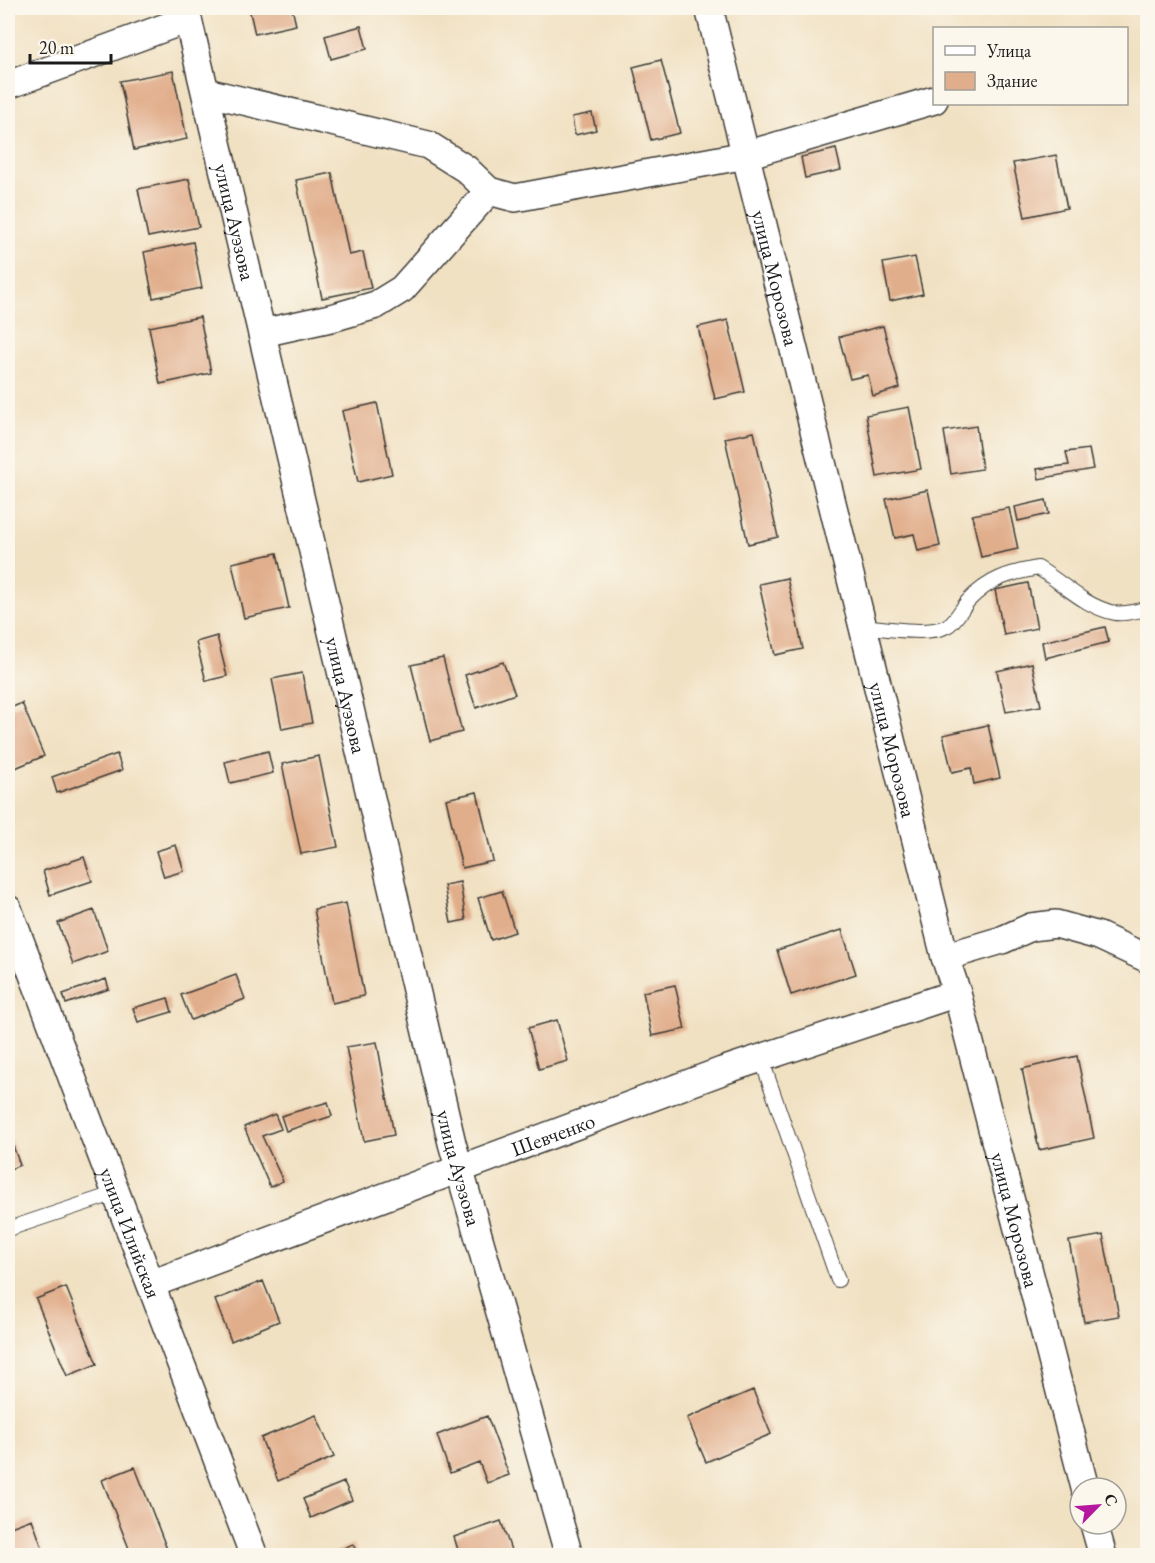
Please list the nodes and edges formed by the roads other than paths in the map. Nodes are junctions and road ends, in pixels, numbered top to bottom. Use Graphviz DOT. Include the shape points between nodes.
graph roads {
  1 [pos="709,8"];
  2 [pos="187,13"];
  3 [pos="8,85"];
  4 [pos="206,92"];
  5 [pos="933,100"];
  6 [pos="746,155"];
  7 [pos="489,191"];
  8 [pos="262,333"];
  9 [pos="1148,609"];
  10 [pos="863,626"];
  11 [pos="8,909"];
  12 [pos="945,957"];
  13 [pos="1148,959"];
  14 [pos="957,993"];
  15 [pos="761,1058"];
  16 [pos="459,1169"];
  17 [pos="116,1193"];
  18 [pos="8,1230"];
  19 [pos="838,1280"];
  20 [pos="151,1284"];
  21 [pos="1082,1476"];
  22 [pos="1097,1536"];
  23 [pos="254,1556"];
  24 [pos="569,1556"];
  25 [pos="1102,1556"];
  1 -- 6 [label="street, улица Морозова"];
  2 -- 3 [label="street, улица Ауэзова"];
  2 -- 4 [label="street, улица Ауэзова"];
  4 -- 7 [label="street" via="428,144 466,169"];
  4 -- 8 [label="street, улица Ауэзова"];
  5 -- 6 [label="street"];
  6 -- 7 [label="street" via="515,198"];
  6 -- 10 [label="street, улица Морозова"];
  7 -- 8 [label="street" via="402,289 376,305"];
  8 -- 16 [label="street, улица Ауэзова"];
  9 -- 10 [label="lane" via="1116,614 1084,601 1038,568 992,580 948,626 921,631"];
  10 -- 12 [label="street, улица Морозова"];
  11 -- 17 [label="street, улица Илийская"];
  12 -- 13 [label="street" via="1031,927 1056,924 1099,936"];
  12 -- 14 [label="street, улица Морозова"];
  14 -- 15 [label="street, Шевченко"];
  14 -- 21 [label="street, улица Морозова"];
  15 -- 16 [label="street, Шевченко"];
  15 -- 19 [label="lane"];
  16 -- 20 [label="street, Шевченко"];
  16 -- 24 [label="street, улица Ауэзова"];
  17 -- 18 [label="lane"];
  17 -- 20 [label="street, улица Илийская"];
  20 -- 23 [label="street, улица Илийская"];
  22 -- 25 [label="street"];
}
